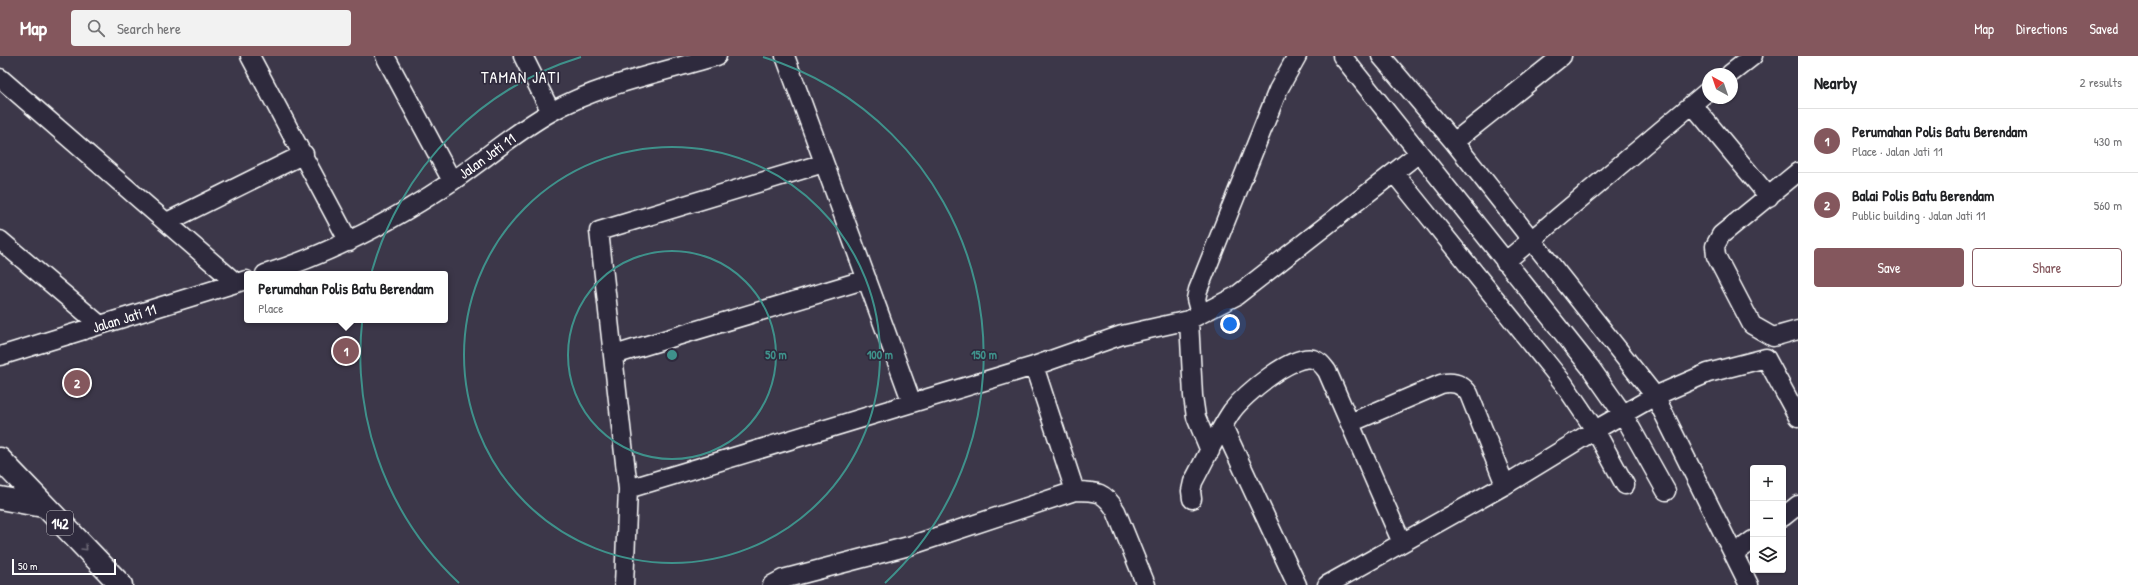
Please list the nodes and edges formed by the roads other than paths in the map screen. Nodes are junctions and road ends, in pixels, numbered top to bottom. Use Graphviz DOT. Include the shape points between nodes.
graph roads {
  1 [pos="250,56"];
  2 [pos="385,56"];
  3 [pos="524,56"];
  4 [pos="717,56"];
  5 [pos="785,56"];
  6 [pos="1297,56"];
  7 [pos="1342,56"];
  8 [pos="1381,56"];
  9 [pos="1753,56"];
  10 [pos="1551,59"];
  11 [pos="1738,68"];
  12 [pos="0,78"];
  13 [pos="1702,96"];
  14 [pos="1692,104"];
  15 [pos="551,112"];
  16 [pos="1454,142"];
  17 [pos="1419,153"];
  18 [pos="304,154"];
  19 [pos="824,163"];
  20 [pos="1798,172"];
  21 [pos="1394,173"];
  22 [pos="452,181"];
  23 [pos="1769,196"];
  24 [pos="167,222"];
  25 [pos="1532,239"];
  26 [pos="0,240"];
  27 [pos="349,242"];
  28 [pos="1505,262"];
  29 [pos="275,271"];
  30 [pos="867,279"];
  31 [pos="242,281"];
  32 [pos="1195,317"];
  33 [pos="100,325"];
  34 [pos="1798,330"];
  35 [pos="614,355"];
  36 [pos="0,356"];
  37 [pos="1034,366"];
  38 [pos="1655,396"];
  39 [pos="912,403"];
  40 [pos="1623,414"];
  41 [pos="1798,417"];
  42 [pos="1350,422"];
  43 [pos="1223,426"];
  44 [pos="1595,430"];
  45 [pos="1210,451"];
  46 [pos="0,459"];
  47 [pos="1625,484"];
  48 [pos="1505,485"];
  49 [pos="628,489"];
  50 [pos="1075,491"];
  51 [pos="1666,491"];
  52 [pos="0,498"];
  53 [pos="1192,500"];
  54 [pos="1798,505"];
  55 [pos="43,506"];
  56 [pos="1786,515"];
  57 [pos="1750,542"];
  58 [pos="1402,543"];
  59 [pos="1734,554"];
  60 [pos="121,585"];
  61 [pos="624,585"];
  62 [pos="772,585"];
  63 [pos="1146,585"];
  64 [pos="1296,585"];
  65 [pos="1327,585"];
  66 [pos="1749,585"];
  1 -- 18 [label="street"];
  2 -- 22 [label="street"];
  3 -- 15 [label="street"];
  4 -- 15 [label="street, Jalan Jati 11" via="600,91"];
  5 -- 19 [label="street"];
  6 -- 32 [label="street" via="1278,90 1198,290"];
  7 -- 17 [label="street"];
  8 -- 16 [label="street"];
  9 -- 11 [label="street"];
  10 -- 16 [label="street"];
  12 -- 24 [label="street"];
  13 -- 14 [label="street"];
  14 -- 23 [label="street"];
  14 -- 25 [label="street"];
  15 -- 22 [label="street, Jalan Jati 11" via="503,143"];
  16 -- 25 [label="street"];
  17 -- 21 [label="street"];
  17 -- 28 [label="street"];
  18 -- 24 [label="street"];
  18 -- 27 [label="street"];
  19 -- 30 [label="street"];
  19 -- 35 [label="street" via="599,231"];
  20 -- 23 [label="street"];
  21 -- 32 [label="street" via="1236,296"];
  21 -- 44 [label="street" via="1564,384"];
  22 -- 27 [label="street, Jalan Jati 11" via="402,214"];
  23 -- 34 [label="street" via="1721,236 1715,246 1716,256 1752,325 1773,337"];
  24 -- 31 [label="street"];
  25 -- 28 [label="street"];
  25 -- 38 [label="street"];
  26 -- 33 [label="street"];
  27 -- 29 [label="street, Jalan Jati 11"];
  28 -- 40 [label="street" via="1590,367"];
  30 -- 35 [label="street"];
  30 -- 39 [label="street"];
  31 -- 33 [label="street, Jalan Jati 11"];
  32 -- 37 [label="street" via="1122,335"];
  32 -- 45 [label="street" via="1193,396 1196,417"];
  33 -- 36 [label="street, Jalan Jati 11"];
  35 -- 49 [label="street"];
  37 -- 39 [label="street"];
  37 -- 50 [label="street"];
  38 -- 40 [label="street"];
  38 -- 41 [label="street" via="1708,373 1766,358"];
  38 -- 59 [label="street"];
  39 -- 49 [label="street"];
  40 -- 44 [label="street"];
  40 -- 51 [label="street"];
  42 -- 43 [label="street" via="1327,371 1322,364 1313,359 1290,365 1267,379 1233,411"];
  42 -- 48 [label="street" via="1441,384 1457,383 1469,394"];
  42 -- 58 [label="street"];
  43 -- 45 [label="street"];
  43 -- 64 [label="street"];
  44 -- 47 [label="street"];
  44 -- 48 [label="street"];
  45 -- 53 [label="street" via="1193,482"];
  46 -- 55 [label="main road, 142"];
  48 -- 58 [label="street"];
  49 -- 61 [label="street"];
  50 -- 62 [label="street" via="909,546 783,579"];
  50 -- 63 [label="street" via="1091,491 1110,500"];
  52 -- 55 [label="main road"];
  54 -- 56 [label="street"];
  55 -- 60 [label="main road, 142, one-way"];
  57 -- 59 [label="street"];
  58 -- 65 [label="street"];
  59 -- 66 [label="street"];
}
